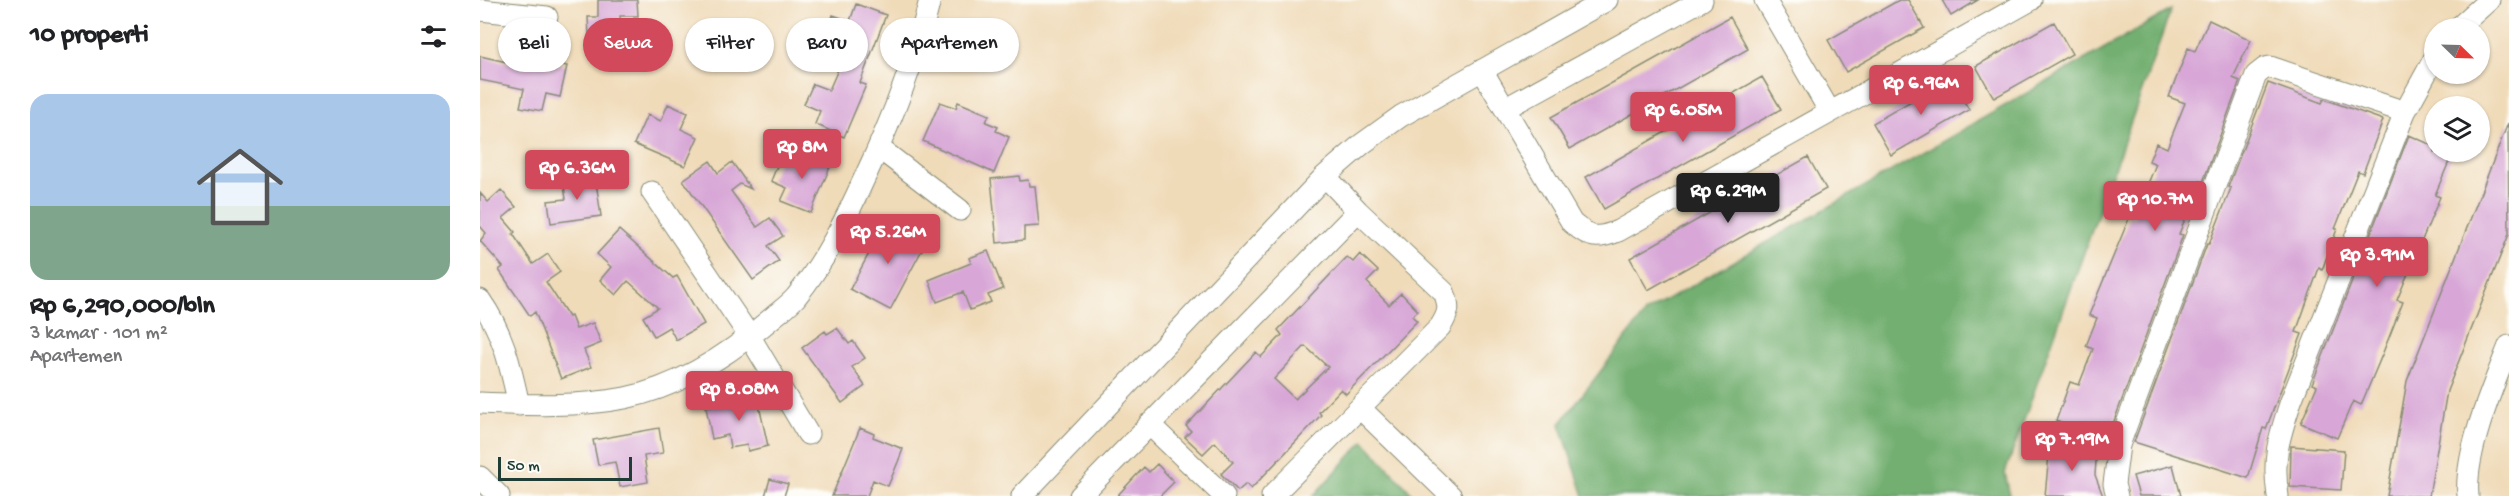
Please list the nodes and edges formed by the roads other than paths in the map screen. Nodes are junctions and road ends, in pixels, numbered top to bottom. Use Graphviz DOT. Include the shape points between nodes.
graph roads {
  1 [pos="930,0"];
  2 [pos="1607,0"];
  3 [pos="1702,0"];
  4 [pos="1765,0"];
  5 [pos="2031,0"];
  6 [pos="2489,0"];
  7 [pos="480,10"];
  8 [pos="547,16"];
  9 [pos="2469,18"];
  10 [pos="1482,70"];
  11 [pos="2424,76"];
  12 [pos="1506,108"];
  13 [pos="1830,112"];
  14 [pos="2404,112"];
  15 [pos="879,148"];
  16 [pos="1325,176"];
  17 [pos="652,192"];
  18 [pos="960,210"];
  19 [pos="1358,211"];
  20 [pos="480,300"];
  21 [pos="750,337"];
  22 [pos="2509,346"];
  23 [pos="480,403"];
  24 [pos="519,405"];
  25 [pos="1361,409"];
  26 [pos="1149,424"];
  27 [pos="808,434"];
  28 [pos="480,477"];
  29 [pos="499,496"];
  30 [pos="1022,496"];
  31 [pos="1080,496"];
  32 [pos="1224,496"];
  33 [pos="1272,496"];
  34 [pos="1451,496"];
  35 [pos="2117,496"];
  36 [pos="2278,496"];
  37 [pos="2468,496"];
  1 -- 15 [label="street"];
  2 -- 10 [label="street"];
  3 -- 12 [label="street"];
  4 -- 13 [label="street"];
  5 -- 13 [label="street"];
  6 -- 9 [label="street"];
  7 -- 8 [label="street"];
  10 -- 12 [label="street"];
  10 -- 16 [label="street" via="1401,116"];
  11 -- 14 [label="street"];
  12 -- 13 [label="street" via="1572,223 1593,237 1618,231"];
  14 -- 35 [label="street" via="2270,67 2256,75 2119,445 2114,484"];
  14 -- 36 [label="street" via="2291,401 2277,445 2274,471"];
  15 -- 18 [label="street"];
  15 -- 21 [label="street" via="820,265 794,299"];
  16 -- 19 [label="street"];
  16 -- 30 [label="street"];
  17 -- 21 [label="street"];
  19 -- 25 [label="street" via="1444,292 1449,305 1440,327"];
  19 -- 26 [label="street"];
  20 -- 24 [label="street" via="495,322 508,354"];
  21 -- 24 [label="street" via="682,379 650,392 577,403"];
  21 -- 27 [label="street"];
  22 -- 37 [label="street" via="2473,448"];
  23 -- 24 [label="street"];
  25 -- 33 [label="street"];
  25 -- 34 [label="street"];
  26 -- 31 [label="street"];
  26 -- 32 [label="street"];
  28 -- 29 [label="street"];
}
